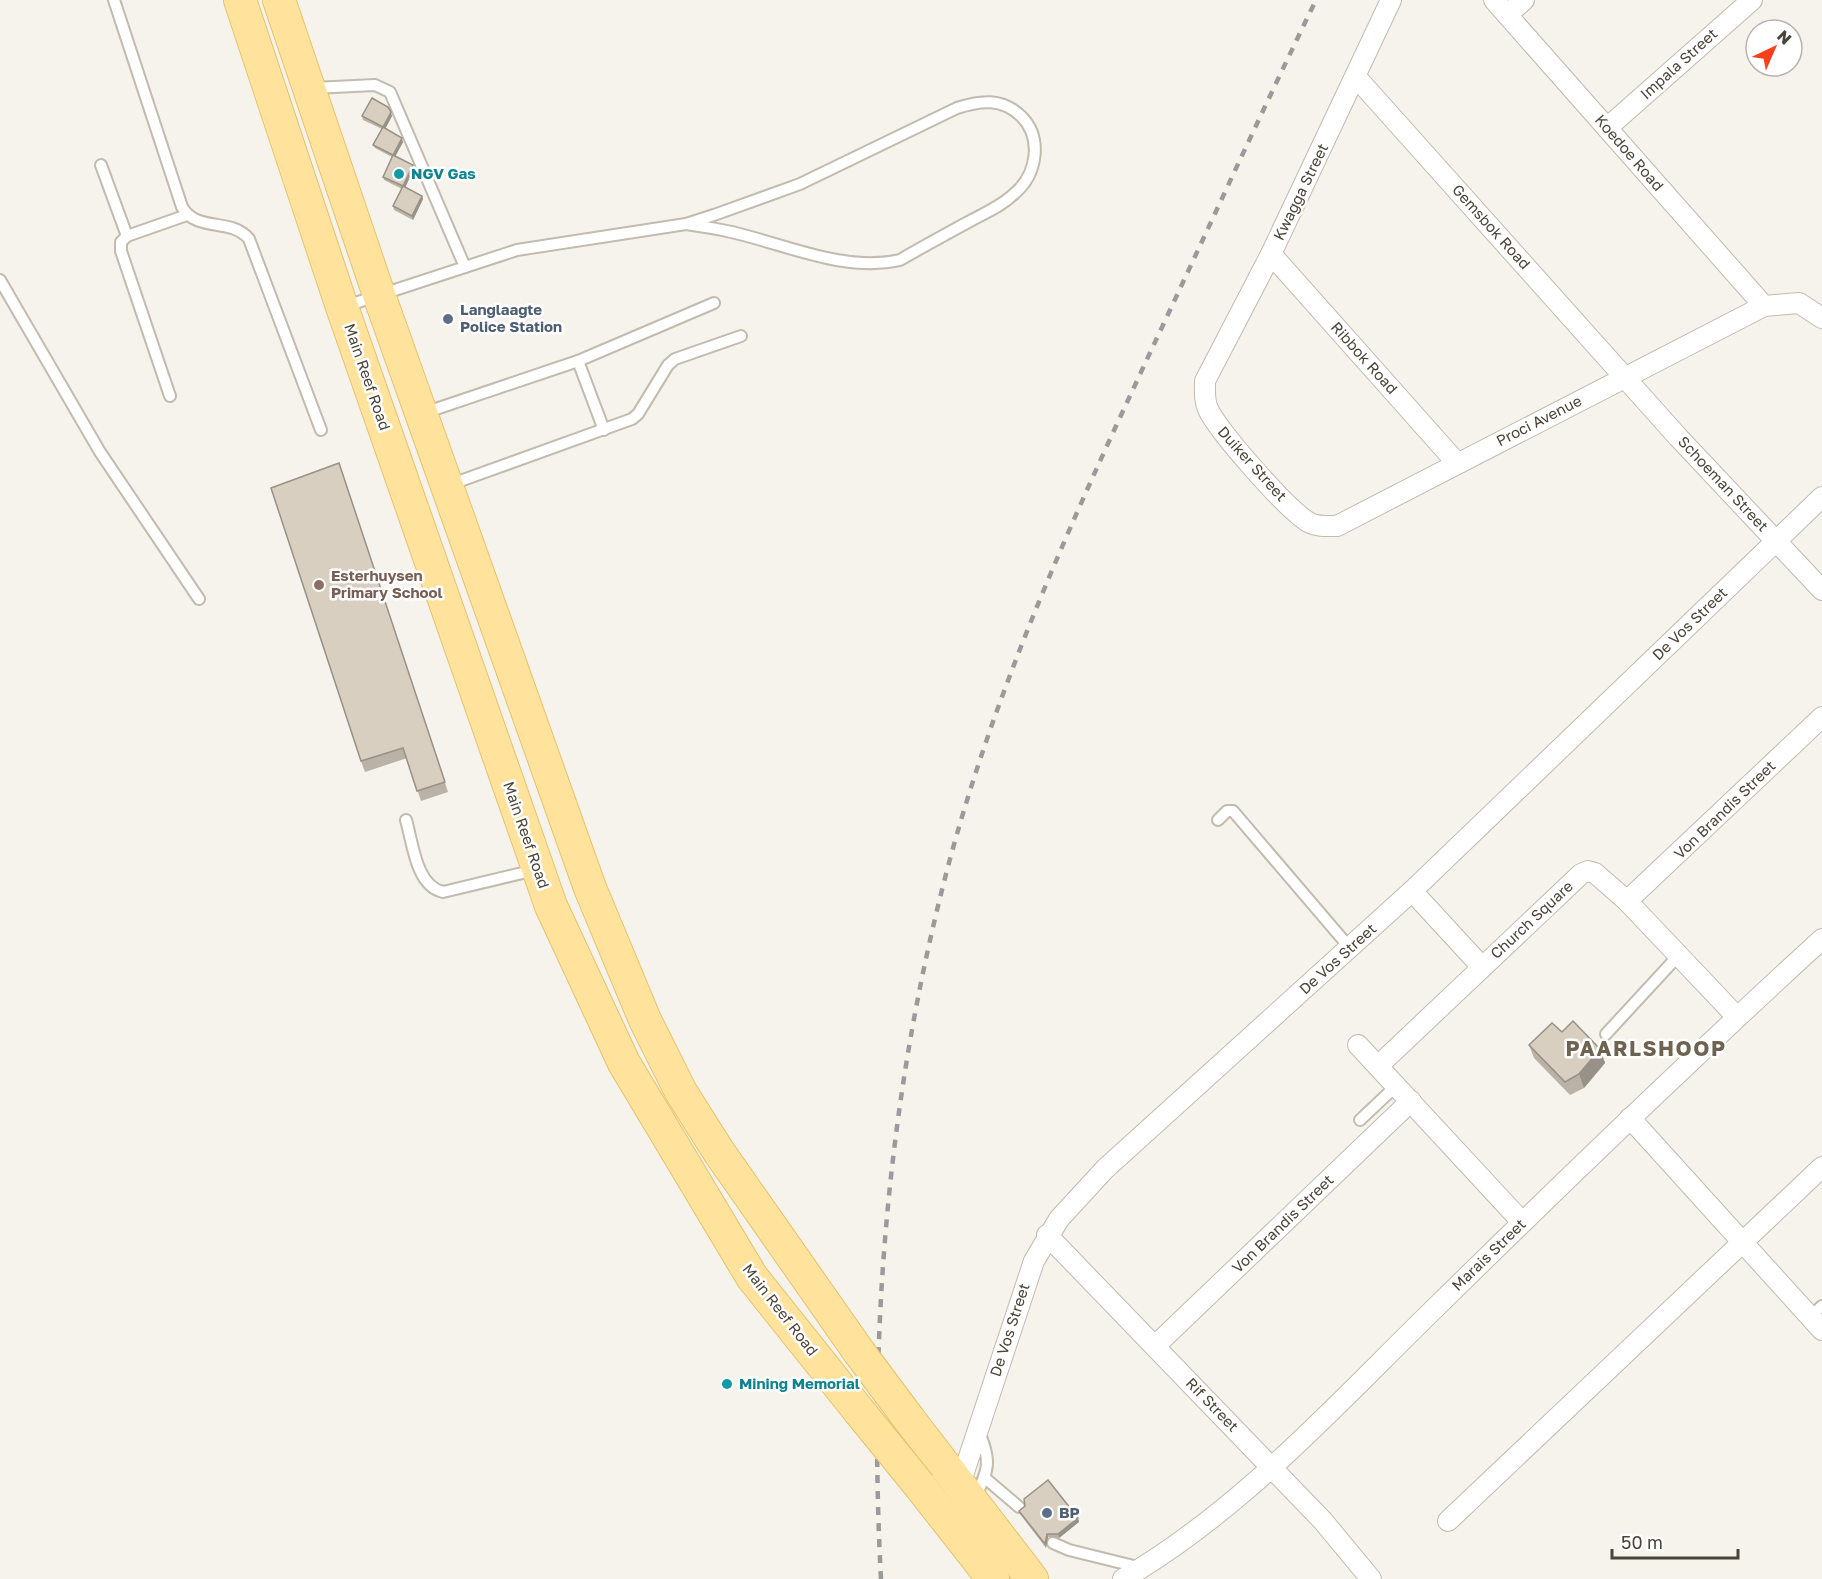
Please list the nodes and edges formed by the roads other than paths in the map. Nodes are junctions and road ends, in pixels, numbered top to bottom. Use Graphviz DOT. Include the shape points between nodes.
graph roads {
  1 [pos="114,0"];
  2 [pos="240,0"];
  3 [pos="279,0"];
  4 [pos="1391,0"];
  5 [pos="1494,0"];
  6 [pos="1524,0"];
  7 [pos="1752,0"];
  8 [pos="1508,15"];
  9 [pos="1356,76"];
  10 [pos="310,88"];
  11 [pos="1607,128"];
  12 [pos="101,165"];
  13 [pos="187,215"];
  14 [pos="686,224"];
  15 [pos="127,236"];
  16 [pos="1271,254"];
  17 [pos="465,267"];
  18 [pos="0,280"];
  19 [pos="379,295"];
  20 [pos="714,303"];
  21 [pos="1764,306"];
  22 [pos="342,307"];
  23 [pos="1822,318"];
  24 [pos="741,336"];
  25 [pos="578,362"];
  26 [pos="1625,377"];
  27 [pos="1205,381"];
  28 [pos="170,396"];
  29 [pos="422,418"];
  30 [pos="321,430"];
  31 [pos="604,430"];
  32 [pos="387,434"];
  33 [pos="1456,462"];
  34 [pos="450,496"];
  35 [pos="1822,497"];
  36 [pos="1294,510"];
  37 [pos="417,520"];
  38 [pos="1776,541"];
  39 [pos="1822,590"];
  40 [pos="199,599"];
  41 [pos="1822,717"];
  42 [pos="406,820"];
  43 [pos="1218,820"];
  44 [pos="538,869"];
  45 [pos="1412,891"];
  46 [pos="1627,901"];
  47 [pos="1822,939"];
  48 [pos="1350,948"];
  49 [pos="1678,956"];
  50 [pos="1482,967"];
  51 [pos="1737,1017"];
  52 [pos="1606,1034"];
  53 [pos="1358,1045"];
  54 [pos="1378,1066"];
  55 [pos="1396,1086"];
  56 [pos="1411,1101"];
  57 [pos="1630,1118"];
  58 [pos="1360,1120"];
  59 [pos="1822,1167"];
  60 [pos="1522,1222"];
  61 [pos="1047,1235"];
  62 [pos="1742,1241"];
  63 [pos="1818,1318"];
  64 [pos="1155,1346"];
  65 [pos="978,1430"];
  66 [pos="1271,1468"];
  67 [pos="972,1489"];
  68 [pos="1019,1507"];
  69 [pos="1448,1521"];
  70 [pos="1053,1543"];
  71 [pos="1144,1570"];
  72 [pos="985,1573"];
  73 [pos="1032,1579"];
  74 [pos="1123,1579"];
  75 [pos="1371,1579"];
  1 -- 13 [label="lane"];
  2 -- 22 [label="main road, Main Reef Road"];
  3 -- 10 [label="main road"];
  4 -- 9 [label="street, Kwagga Street"];
  5 -- 8 [label="street, Koedoe Road"];
  6 -- 8 [label="street"];
  7 -- 11 [label="street, Impala Street"];
  8 -- 11 [label="street, Koedoe Road"];
  9 -- 16 [label="street, Kwagga Street"];
  9 -- 26 [label="street, Gemsbok Road"];
  10 -- 17 [label="lane" via="375,85 390,92"];
  10 -- 19 [label="main road"];
  11 -- 21 [label="street, Koedoe Road"];
  12 -- 15 [label="lane"];
  13 -- 15 [label="lane"];
  13 -- 30 [label="lane" via="203,223 236,228 249,239"];
  14 -- 14 [label="lane" via="857,263 900,260 1017,192 1032,168 1036,150 1033,134 1013,109 998,102 980,101 957,108 800,184"];
  14 -- 17 [label="lane" via="517,250"];
  15 -- 28 [label="lane" via="121,242 121,251"];
  16 -- 27 [label="street, Kwagga Street"];
  16 -- 33 [label="street, Ribbok Road"];
  17 -- 19 [label="lane"];
  18 -- 40 [label="lane" via="100,452"];
  19 -- 22 [label="lane"];
  19 -- 29 [label="main road"];
  20 -- 25 [label="lane"];
  21 -- 23 [label="street, Proci Avenue" via="1799,303"];
  21 -- 26 [label="street, Proci Avenue"];
  22 -- 32 [label="main road, Main Reef Road"];
  24 -- 31 [label="lane" via="675,359 638,414"];
  25 -- 29 [label="lane"];
  25 -- 31 [label="lane"];
  26 -- 33 [label="street, Proci Avenue"];
  26 -- 38 [label="street, Schoeman Street"];
  27 -- 36 [label="street, Duiker Street" via="1205,399 1215,422"];
  29 -- 32 [label="main road"];
  29 -- 34 [label="main road"];
  31 -- 34 [label="lane"];
  32 -- 37 [label="main road, Main Reef Road"];
  33 -- 36 [label="street, Proci Avenue" via="1337,526 1310,523"];
  34 -- 37 [label="main road"];
  34 -- 67 [label="main road, bridge" via="590,888 645,1020 681,1092 859,1352 909,1419"];
  35 -- 38 [label="street, De Vos Street"];
  37 -- 44 [label="main road, Main Reef Road"];
  38 -- 39 [label="street, Schoeman Street"];
  38 -- 45 [label="street, De Vos Street"];
  41 -- 46 [label="street, Von Brandis Street"];
  42 -- 44 [label="lane" via="424,880 432,890 443,892"];
  43 -- 48 [label="lane" via="1227,810 1233,811"];
  44 -- 72 [label="main road, Main Reef Road, bridge" via="551,906 624,1063 752,1277"];
  45 -- 48 [label="street, De Vos Street"];
  45 -- 50 [label="street"];
  46 -- 49 [label="street, Church Square"];
  46 -- 50 [label="street, Church Square" via="1595,873 1584,872"];
  47 -- 51 [label="street, Marais Street"];
  48 -- 61 [label="street, De Vos Street" via="1121,1153"];
  49 -- 51 [label="street, Church Square"];
  49 -- 52 [label="lane"];
  50 -- 54 [label="street, Church Square"];
  51 -- 57 [label="street, Marais Street"];
  53 -- 54 [label="street"];
  54 -- 55 [label="street"];
  55 -- 56 [label="street"];
  55 -- 58 [label="lane"];
  56 -- 60 [label="street"];
  56 -- 64 [label="street, Von Brandis Street"];
  57 -- 60 [label="street, Marais Street"];
  57 -- 62 [label="street"];
  59 -- 62 [label="street"];
  60 -- 66 [label="street, Marais Street"];
  61 -- 64 [label="street, Rif Street"];
  61 -- 65 [label="street, De Vos Street" via="1027,1280"];
  62 -- 63 [label="street"];
  62 -- 69 [label="street"];
  64 -- 66 [label="street, Rif Street"];
  65 -- 67 [label="street, De Vos Street"];
  65 -- 67 [label="lane" via="989,1458"];
  66 -- 71 [label="street, Marais Street"];
  66 -- 75 [label="street, Rif Street" via="1339,1538"];
  67 -- 68 [label="lane"];
  67 -- 73 [label="main road"];
  70 -- 71 [label="lane"];
  71 -- 74 [label="street, Marais Street"];
}
